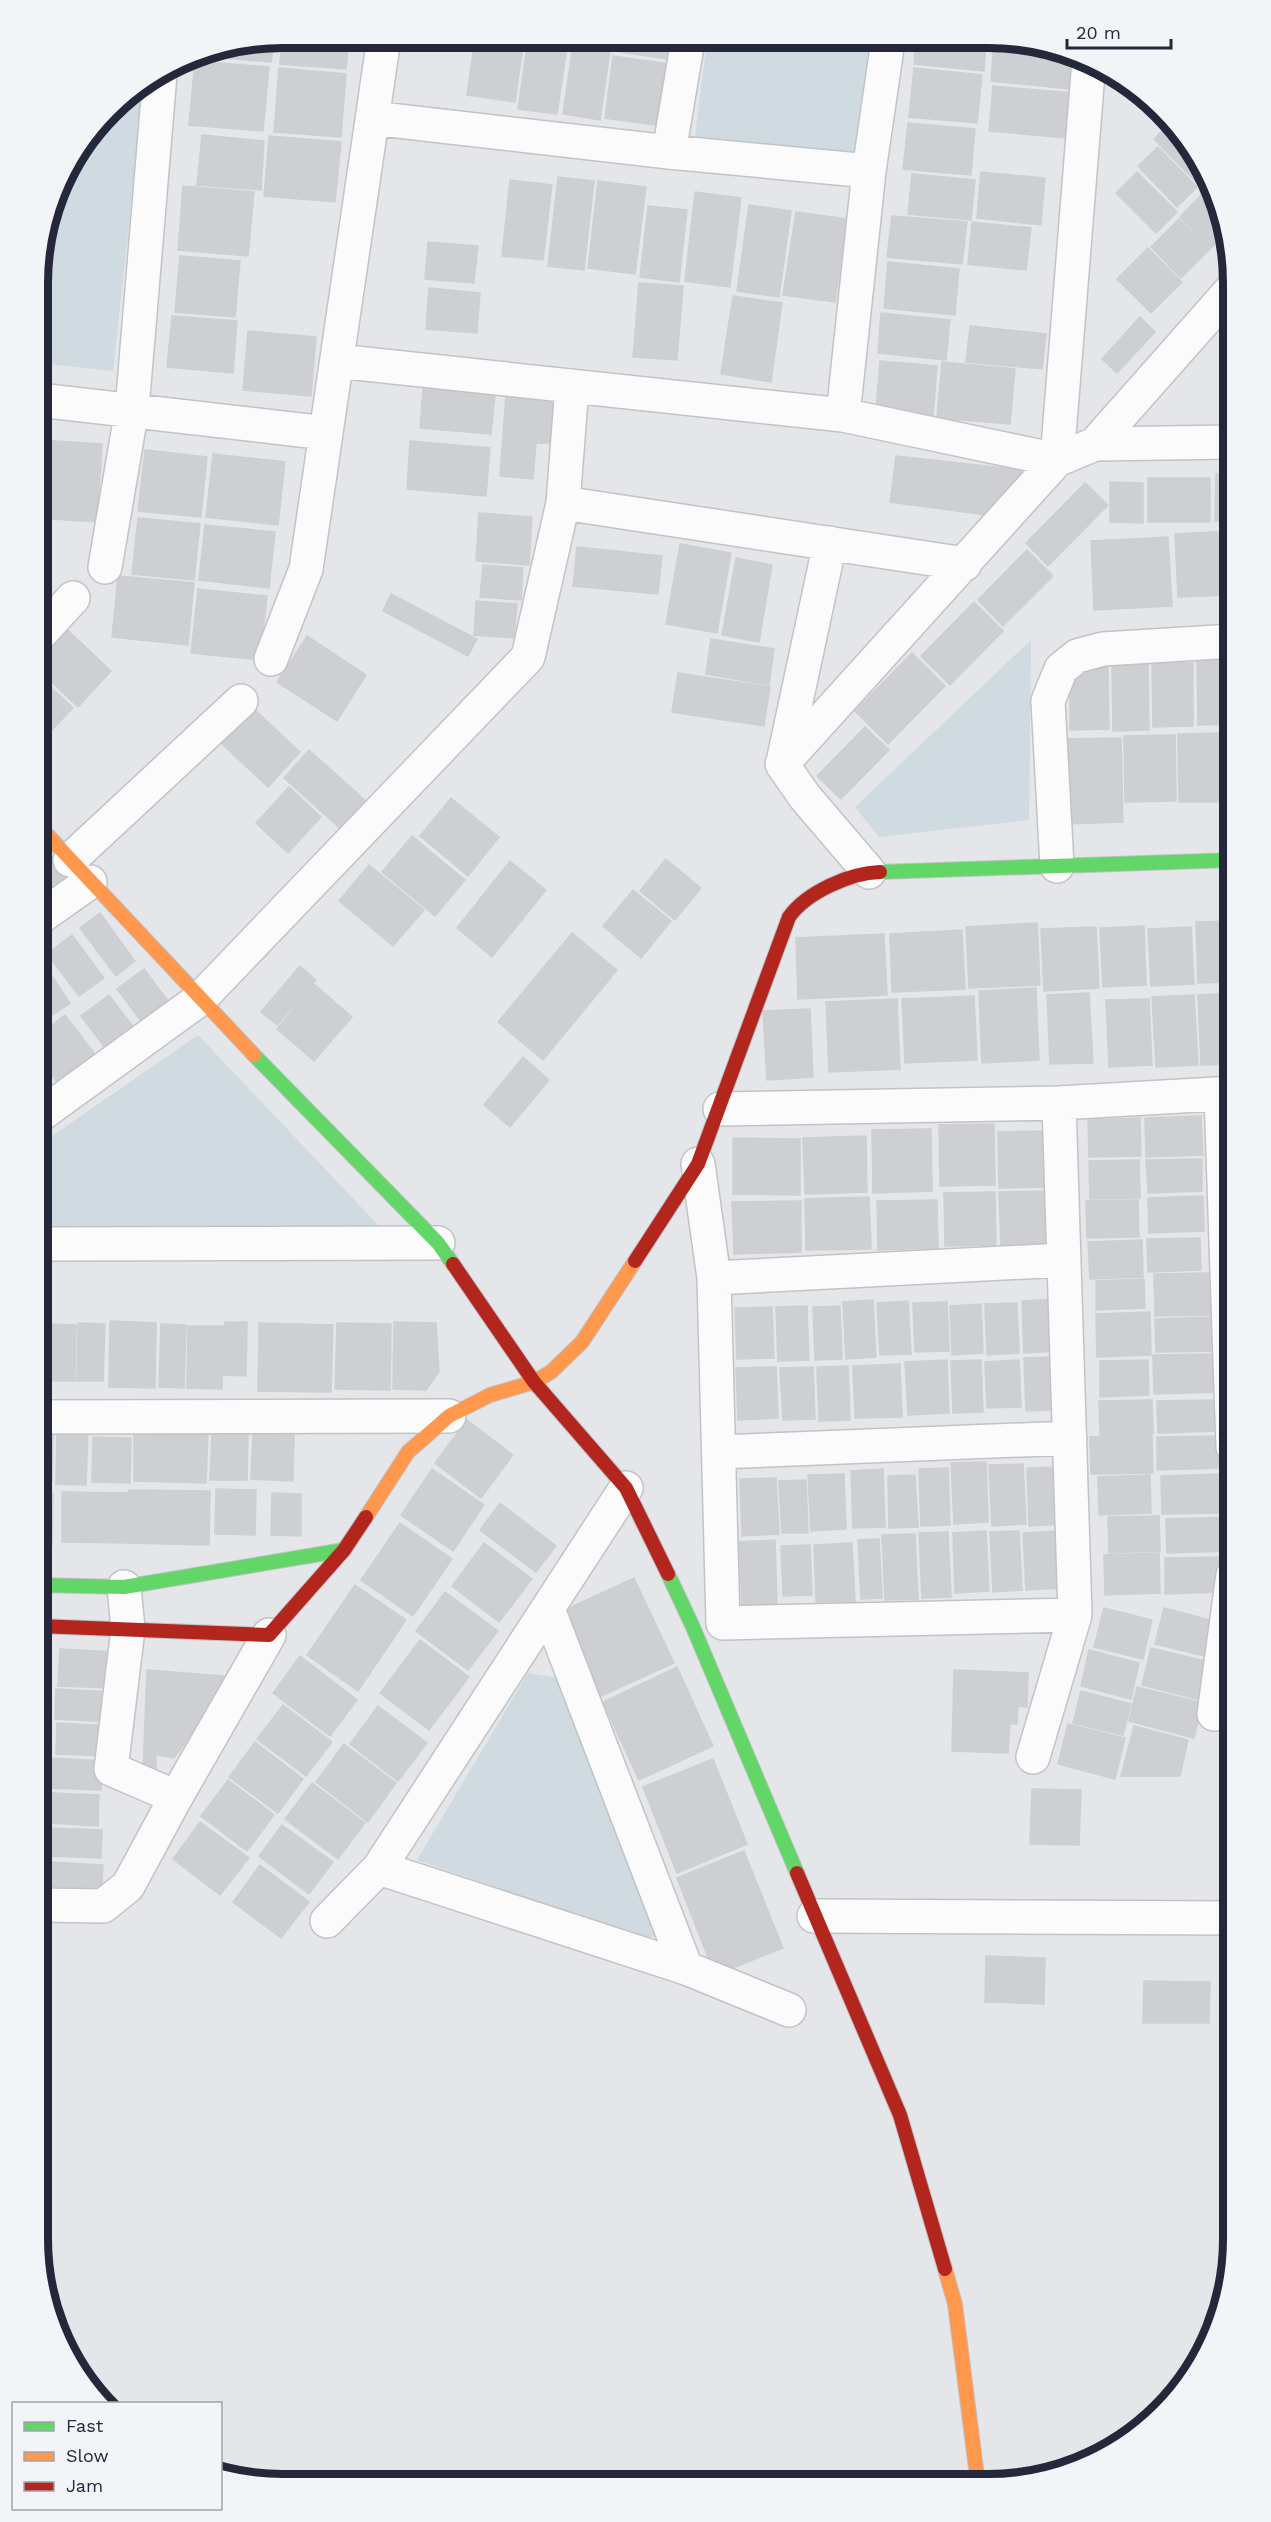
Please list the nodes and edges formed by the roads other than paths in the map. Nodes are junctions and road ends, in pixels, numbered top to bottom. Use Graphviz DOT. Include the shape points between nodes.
graph roads {
  1 [pos="382,48"];
  2 [pos="687,48"];
  3 [pos="887,48"];
  4 [pos="1088,70"];
  5 [pos="159,83"];
  6 [pos="372,118"];
  7 [pos="669,152"];
  8 [pos="869,171"];
  9 [pos="1223,299"];
  10 [pos="337,361"];
  11 [pos="572,386"];
  12 [pos="48,401"];
  13 [pos="132,409"];
  14 [pos="843,415"];
  15 [pos="326,433"];
  16 [pos="1223,442"];
  17 [pos="1095,444"];
  18 [pos="1057,460"];
  19 [pos="563,503"];
  20 [pos="830,543"];
  21 [pos="965,564"];
  22 [pos="105,567"];
  23 [pos="73,598"];
  24 [pos="48,624"];
  25 [pos="1223,642"];
  26 [pos="272,659"];
  27 [pos="241,701"];
  28 [pos="782,764"];
  29 [pos="48,836"];
  30 [pos="1223,861"];
  31 [pos="1058,866"];
  32 [pos="80,871"];
  33 [pos="869,872"];
  34 [pos="48,908"];
  35 [pos="200,999"];
  36 [pos="1223,1093"];
  37 [pos="1059,1103"];
  38 [pos="48,1109"];
  39 [pos="720,1109"];
  40 [pos="698,1164"];
  41 [pos="438,1243"];
  42 [pos="48,1244"];
  43 [pos="1063,1260"];
  44 [pos="714,1278"];
  45 [pos="534,1382"];
  46 [pos="449,1416"];
  47 [pos="48,1417"];
  48 [pos="1070,1438"];
  49 [pos="719,1452"];
  50 [pos="626,1488"];
  51 [pos="344,1550"];
  52 [pos="48,1585"];
  53 [pos="124,1587"];
  54 [pos="548,1609"];
  55 [pos="1075,1615"];
  56 [pos="707,1624"];
  57 [pos="48,1626"];
  58 [pos="128,1629"];
  59 [pos="269,1635"];
  60 [pos="1223,1648"];
  61 [pos="1214,1714"];
  62 [pos="1033,1757"];
  63 [pos="176,1797"];
  64 [pos="379,1868"];
  65 [pos="48,1905"];
  66 [pos="814,1916"];
  67 [pos="1223,1918"];
  68 [pos="327,1921"];
  69 [pos="686,1968"];
  70 [pos="789,2010"];
  71 [pos="977,2474"];
  1 -- 6 [label="street"];
  2 -- 7 [label="street"];
  3 -- 8 [label="street"];
  4 -- 18 [label="street"];
  5 -- 13 [label="street"];
  6 -- 7 [label="street"];
  6 -- 10 [label="street"];
  7 -- 8 [label="street"];
  8 -- 14 [label="street"];
  9 -- 17 [label="street"];
  10 -- 11 [label="street"];
  10 -- 15 [label="street"];
  11 -- 14 [label="street"];
  11 -- 19 [label="street"];
  12 -- 13 [label="street"];
  13 -- 15 [label="street"];
  13 -- 22 [label="street"];
  14 -- 18 [label="street"];
  15 -- 26 [label="street" via="306,569"];
  16 -- 17 [label="street"];
  17 -- 18 [label="street"];
  18 -- 21 [label="street"];
  19 -- 20 [label="street"];
  19 -- 35 [label="street" via="528,657"];
  20 -- 21 [label="street"];
  20 -- 28 [label="street"];
  21 -- 28 [label="street"];
  23 -- 24 [label="street"];
  25 -- 31 [label="street" via="1103,649 1077,656 1062,669 1048,701"];
  27 -- 32 [label="street"];
  28 -- 33 [label="street"];
  29 -- 32 [label="street"];
  30 -- 31 [label="street"];
  31 -- 33 [label="street"];
  32 -- 34 [label="street"];
  32 -- 35 [label="street"];
  33 -- 39 [label="street" via="838,882 793,912 778,940"];
  35 -- 38 [label="street"];
  35 -- 41 [label="street"];
  36 -- 37 [label="street"];
  37 -- 39 [label="street"];
  37 -- 43 [label="street"];
  39 -- 40 [label="street"];
  40 -- 44 [label="street"];
  40 -- 45 [label="street" via="582,1342"];
  41 -- 42 [label="street"];
  41 -- 45 [label="street"];
  43 -- 44 [label="street"];
  43 -- 48 [label="street"];
  44 -- 49 [label="street"];
  45 -- 46 [label="street" via="489,1395"];
  45 -- 50 [label="street"];
  46 -- 47 [label="street"];
  46 -- 51 [label="street" via="408,1452"];
  48 -- 49 [label="street"];
  48 -- 55 [label="street"];
  49 -- 56 [label="street"];
  50 -- 54 [label="street"];
  50 -- 56 [label="street"];
  51 -- 53 [label="street"];
  51 -- 59 [label="street"];
  52 -- 53 [label="street"];
  53 -- 58 [label="street"];
  54 -- 64 [label="street"];
  54 -- 69 [label="street"];
  55 -- 56 [label="street"];
  55 -- 62 [label="street"];
  56 -- 66 [label="street"];
  57 -- 58 [label="street"];
  58 -- 59 [label="street"];
  58 -- 63 [label="street" via="111,1769"];
  59 -- 63 [label="street"];
  60 -- 61 [label="street"];
  63 -- 65 [label="street" via="128,1886 102,1906"];
  64 -- 68 [label="street"];
  64 -- 69 [label="street"];
  66 -- 67 [label="street"];
  66 -- 71 [label="street" via="900,2115 955,2304"];
  69 -- 70 [label="street"];
}
